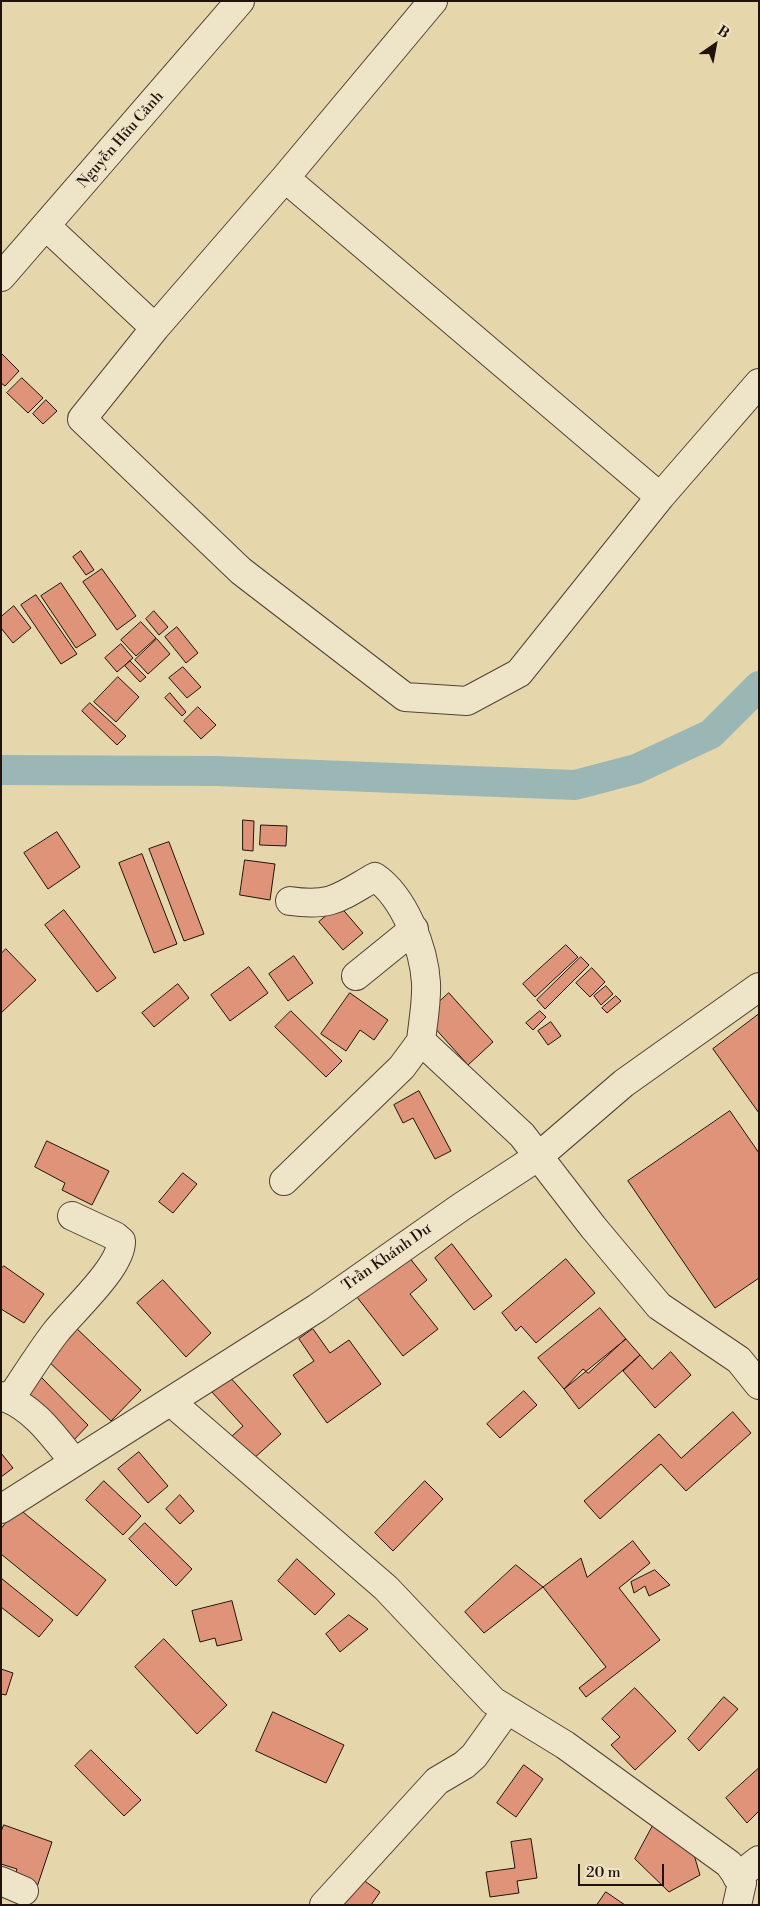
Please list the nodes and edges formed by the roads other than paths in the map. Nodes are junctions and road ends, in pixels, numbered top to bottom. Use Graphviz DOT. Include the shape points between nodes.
graph roads {
  1 [pos="240,1"];
  2 [pos="433,1"];
  3 [pos="285,178"];
  4 [pos="47,227"];
  5 [pos="1,277"];
  6 [pos="155,328"];
  7 [pos="759,383"];
  8 [pos="660,497"];
  9 [pos="290,901"];
  10 [pos="414,929"];
  11 [pos="356,976"];
  12 [pos="759,987"];
  13 [pos="421,1041"];
  14 [pos="538,1156"];
  15 [pos="284,1181"];
  16 [pos="72,1216"];
  17 [pos="759,1385"];
  18 [pos="6,1398"];
  19 [pos="171,1402"];
  20 [pos="74,1462"];
  21 [pos="1,1509"];
  22 [pos="507,1710"];
  23 [pos="759,1860"];
  24 [pos="737,1877"];
  25 [pos="324,1905"];
  26 [pos="737,1905"];
  1 -- 4 [label="street, Nguyễn Hữu Cảnh"];
  2 -- 3 [label="street"];
  3 -- 6 [label="street"];
  3 -- 8 [label="street"];
  4 -- 5 [label="street, Nguyễn Hữu Cảnh"];
  4 -- 6 [label="street"];
  6 -- 8 [label="street" via="82,418 240,571 404,697 467,701 518,673"];
  7 -- 8 [label="street"];
  9 -- 10 [label="street" via="314,904 334,900 375,877 386,885"];
  10 -- 11 [label="street"];
  10 -- 13 [label="street" via="426,982"];
  12 -- 14 [label="street, Trần Khánh Dư" via="624,1083"];
  13 -- 14 [label="street" via="522,1135"];
  13 -- 15 [label="street" via="402,1067"];
  14 -- 17 [label="street" via="659,1306 739,1360"];
  14 -- 19 [label="street, Trần Khánh Dư" via="317,1308"];
  16 -- 18 [label="street" via="115,1236 121,1241 121,1250"];
  18 -- 20 [label="street" via="24,1406"];
  19 -- 20 [label="street, Trần Khánh Dư"];
  19 -- 22 [label="street" via="386,1588 493,1701"];
  20 -- 21 [label="street, Trần Khánh Dư"];
  22 -- 24 [label="street" via="565,1745 729,1864"];
  22 -- 25 [label="street" via="474,1756 437,1781"];
  23 -- 24 [label="street"];
  24 -- 26 [label="street" via="742,1883"];
}
